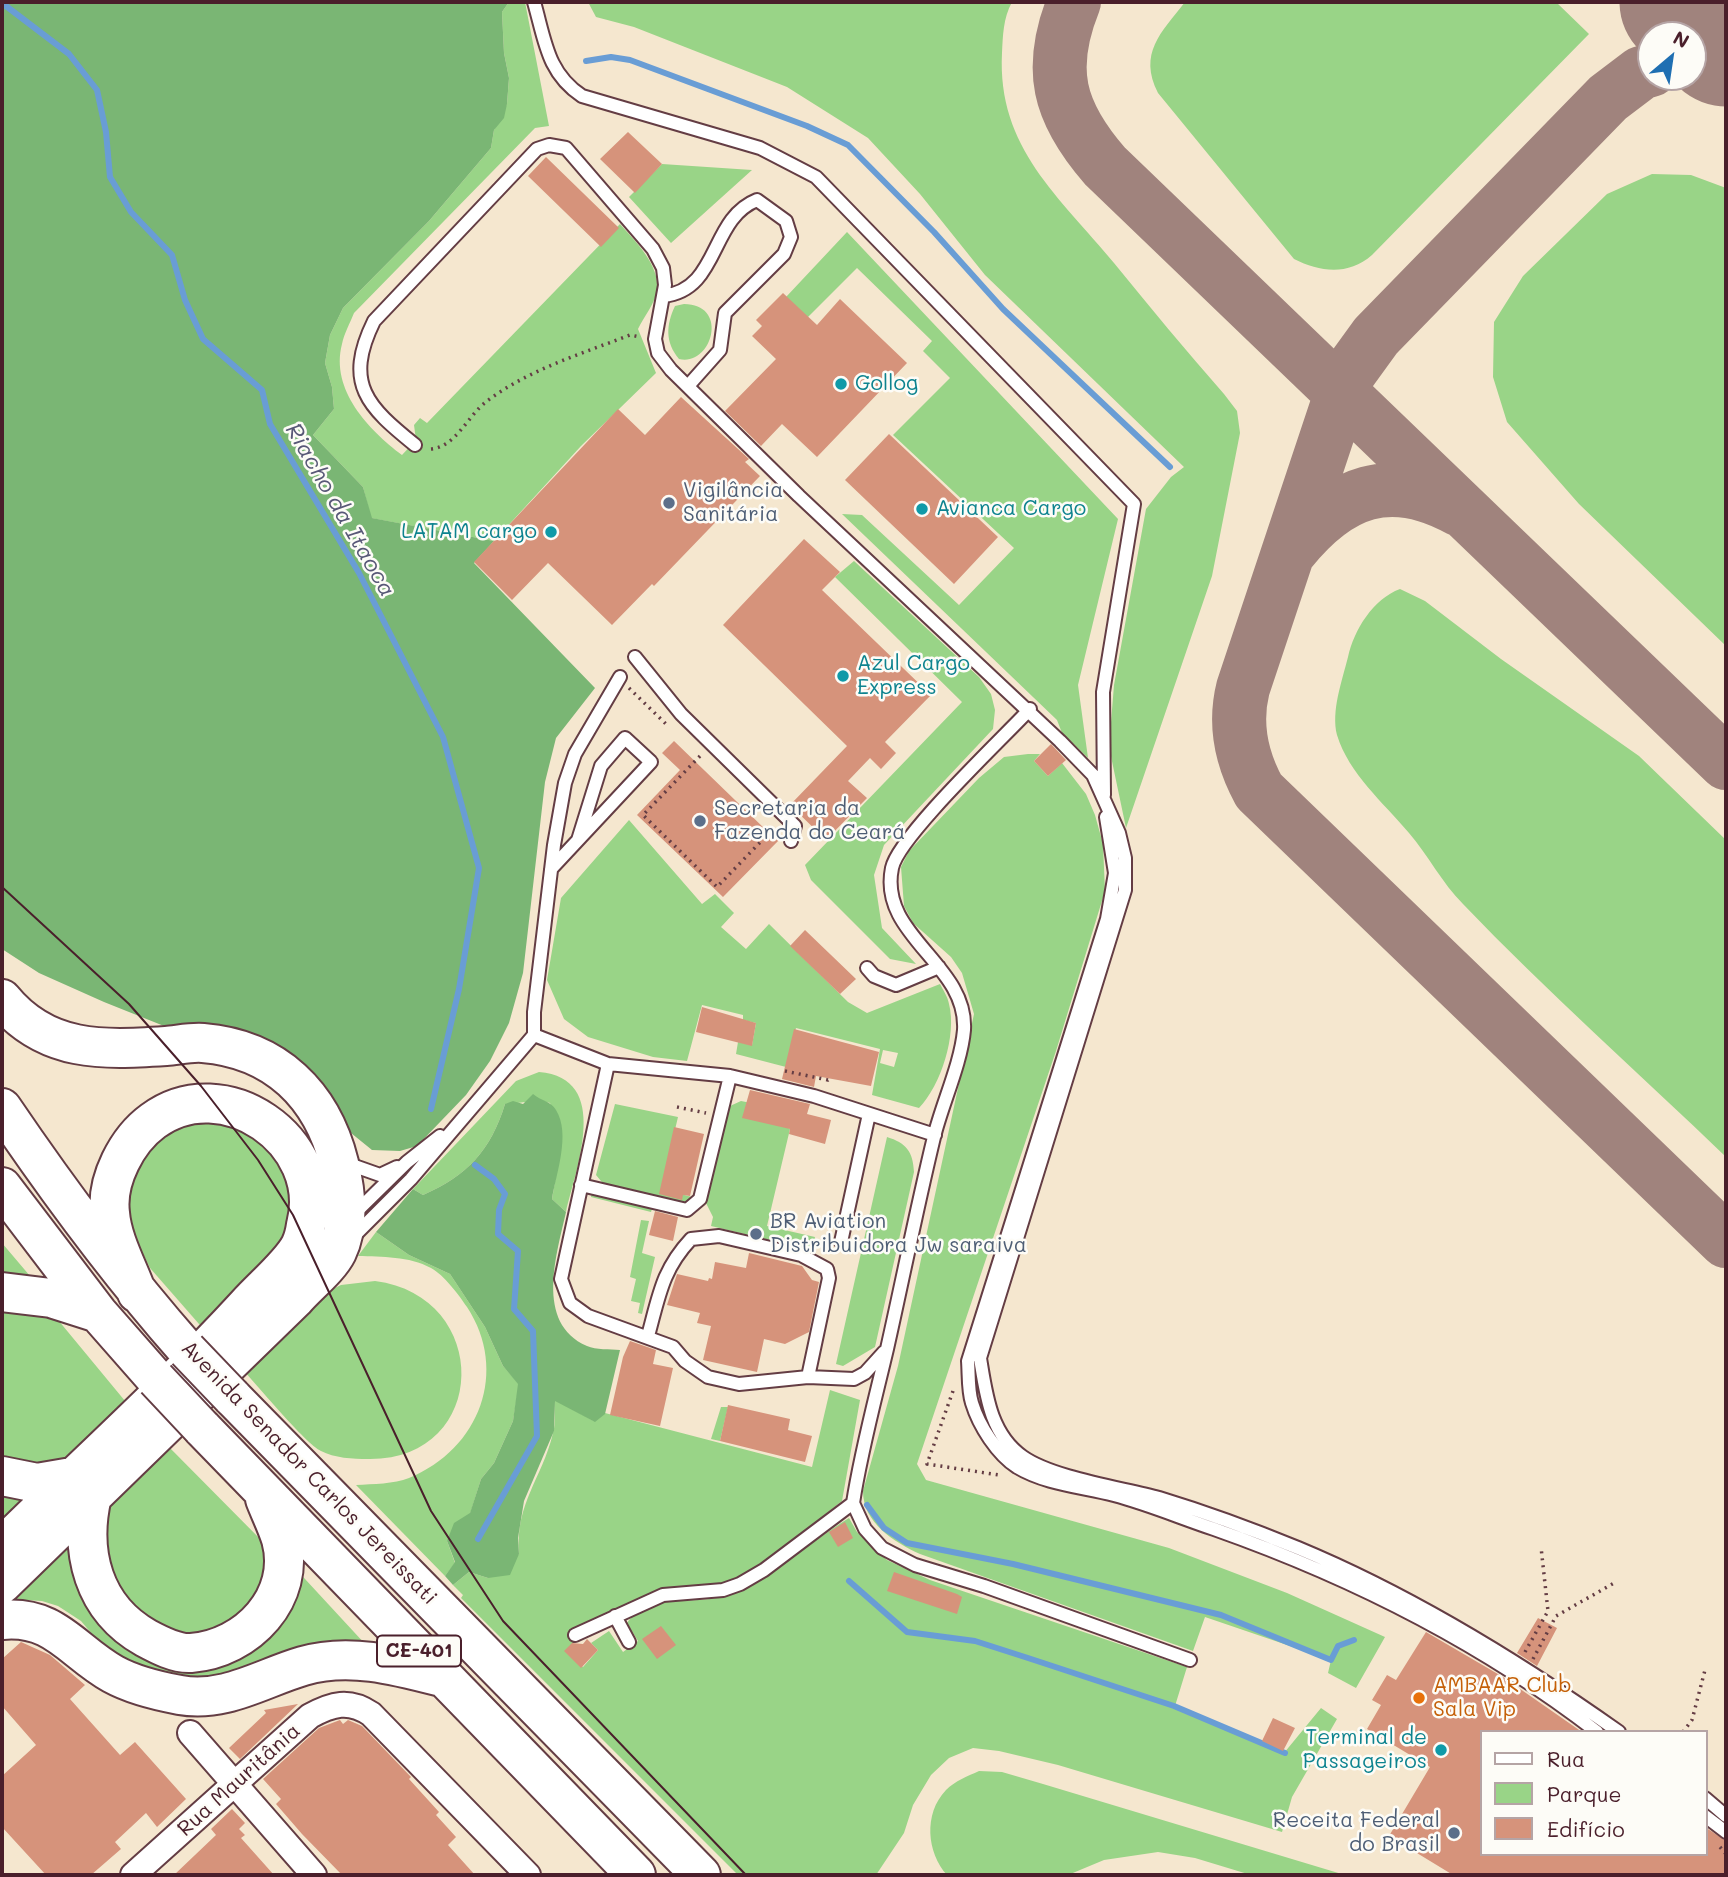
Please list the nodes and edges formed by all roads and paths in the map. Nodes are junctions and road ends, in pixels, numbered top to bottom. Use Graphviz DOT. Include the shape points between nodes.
graph roads {
  1 [pos="534,2"];
  2 [pos="663,296"];
  3 [pos="655,339"];
  4 [pos="688,386"];
  5 [pos="415,446"];
  6 [pos="635,657"];
  7 [pos="620,677"];
  8 [pos="1030,709"];
  9 [pos="700,756"];
  10 [pos="1104,804"];
  11 [pos="775,828"];
  12 [pos="578,840"];
  13 [pos="791,841"];
  14 [pos="551,869"];
  15 [pos="939,967"];
  16 [pos="867,968"];
  17 [pos="2,999"];
  18 [pos="534,1035"];
  19 [pos="608,1064"];
  20 [pos="730,1076"];
  21 [pos="2,1108"];
  22 [pos="468,1114"];
  23 [pos="869,1115"];
  24 [pos="934,1135"];
  25 [pos="338,1161"];
  26 [pos="407,1162"];
  27 [pos="582,1185"];
  28 [pos="2,1187"];
  29 [pos="841,1242"];
  30 [pos="320,1258"];
  31 [pos="2,1292"];
  32 [pos="137,1293"];
  33 [pos="98,1313"];
  34 [pos="223,1331"];
  35 [pos="648,1336"];
  36 [pos="887,1350"];
  37 [pos="808,1377"];
  38 [pos="954,1388"];
  39 [pos="2,1476"];
  40 [pos="1004,1476"];
  41 [pos="82,1487"];
  42 [pos="260,1488"];
  43 [pos="852,1503"];
  44 [pos="2,1547"];
  45 [pos="1541,1547"];
  46 [pos="1616,1582"];
  47 [pos="2,1584"];
  48 [pos="615,1615"];
  49 [pos="2,1619"];
  50 [pos="1542,1623"];
  51 [pos="1550,1628"];
  52 [pos="575,1635"];
  53 [pos="629,1642"];
  54 [pos="1190,1660"];
  55 [pos="1705,1670"];
  56 [pos="445,1678"];
  57 [pos="1594,1730"];
  58 [pos="1616,1730"];
  59 [pos="1684,1730"];
  60 [pos="190,1733"];
  61 [pos="234,1783"];
  62 [pos="1707,1800"];
  63 [pos="1726,1816"];
  64 [pos="1707,1818"];
  65 [pos="1726,1832"];
  66 [pos="133,1875"];
  67 [pos="314,1875"];
  68 [pos="528,1875"];
  69 [pos="636,1875"];
  70 [pos="702,1875"];
  1 -- 10 [label="lane" via="554,71 582,96 760,148 816,177 1134,504 1103,692"];
  2 -- 3 [label="lane"];
  2 -- 4 [label="lane" via="681,294 703,275 719,239 746,204 757,200 786,221 791,237 784,254 725,313 720,350"];
  2 -- 5 [label="lane" via="663,268 653,249 582,163 566,148 549,145 537,149 374,321 364,341 361,383 376,413"];
  3 -- 4 [label="lane" via="658,353"];
  3 -- 5 [label="path" via="630,335 528,374 485,402 451,441 434,449"];
  4 -- 8 [label="lane" via="799,496"];
  6 -- 13 [label="lane" via="681,714 795,826"];
  7 -- 14 [label="lane" via="575,754 565,783"];
  8 -- 10 [label="lane" via="1093,775"];
  8 -- 15 [label="lane" via="918,827 892,867 894,905 908,932"];
  9 -- 11 [label="path" via="643,814 717,887"];
  10 -- 57 [label="lane" via="1115,873 1107,919 968,1361 971,1403 993,1445 1017,1467 1044,1478 1200,1524 1352,1585 1454,1639"];
  10 -- 58 [label="lane" via="1119,833 1125,890 980,1358 988,1406 999,1432 1022,1457 1049,1469 1162,1499 1298,1548 1375,1584 1561,1691"];
  12 -- 12 [label="lane" via="651,762 625,738 601,766"];
  12 -- 14 [label="lane"];
  14 -- 18 [label="lane"];
  15 -- 16 [label="lane" via="896,985"];
  15 -- 24 [label="lane" via="964,1010 964,1033"];
  17 -- 25 [label="main road" via="16,1017 47,1035 95,1049 202,1042 237,1049 268,1063 296,1081 318,1107"];
  18 -- 19 [label="lane"];
  18 -- 22 [label="lane"];
  19 -- 20 [label="lane"];
  19 -- 27 [label="lane"];
  20 -- 23 [label="lane"];
  20 -- 27 [label="lane" via="700,1199 687,1210"];
  21 -- 32 [label="main road, Avenida Senador Carlos Jereissati / CE-401"];
  22 -- 26 [label="lane"];
  22 -- 30 [label="lane" via="411,1179"];
  23 -- 24 [label="lane"];
  23 -- 29 [label="lane"];
  24 -- 36 [label="lane"];
  25 -- 26 [label="lane" via="380,1175"];
  25 -- 30 [label="main road" via="344,1182"];
  26 -- 30 [label="lane"];
  27 -- 35 [label="lane" via="562,1289 570,1303 588,1316"];
  28 -- 33 [label="main road, CE-401"];
  30 -- 34 [label="lane"];
  30 -- 41 [label="main road"];
  31 -- 33 [label="main road" via="51,1298"];
  32 -- 34 [label="main road" via="110,1214 113,1182 132,1142 152,1121 182,1105 212,1102 235,1106 280,1133 294,1154 308,1200 307,1222 300,1246"];
  32 -- 70 [label="main road, Avenida Senador Carlos Jereissati / CE-401, bridge" via="232,1397"];
  33 -- 42 [label="main road, CE-401, bridge"];
  34 -- 41 [label="main road"];
  35 -- 37 [label="lane" via="673,1347 708,1377 739,1384"];
  35 -- 37 [label="lane" via="666,1271 691,1239 719,1236 801,1255 827,1269 829,1278"];
  36 -- 37 [label="lane" via="854,1379"];
  36 -- 43 [label="lane"];
  38 -- 40 [label="path" via="927,1464"];
  39 -- 41 [label="main road"];
  41 -- 42 [label="main road" via="89,1567 107,1604 132,1630 161,1646 190,1653 241,1638 264,1618 276,1595 283,1571 282,1540"];
  41 -- 44 [label="main road"];
  41 -- 47 [label="main road"];
  42 -- 56 [label="main road, CE-401"];
  43 -- 48 [label="lane" via="740,1584 723,1590 663,1595"];
  43 -- 54 [label="lane" via="865,1529 882,1548 915,1565"];
  45 -- 50 [label="path" via="1548,1611"];
  46 -- 51 [label="path" via="1556,1616"];
  48 -- 52 [label="lane"];
  48 -- 53 [label="lane"];
  49 -- 56 [label="main road" via="31,1620 52,1628 113,1674 182,1696 243,1690 330,1660 388,1664"];
  55 -- 59 [label="path" via="1692,1720"];
  56 -- 69 [label="main road, CE-401"];
  60 -- 61 [label="street"];
  61 -- 66 [label="street, Rua Mauritânia"];
  61 -- 67 [label="street"];
  61 -- 68 [label="street, Rua Mauritânia" via="310,1716 329,1706 354,1705 371,1714"];
  62 -- 63 [label="lane"];
  64 -- 65 [label="lane"];
}
